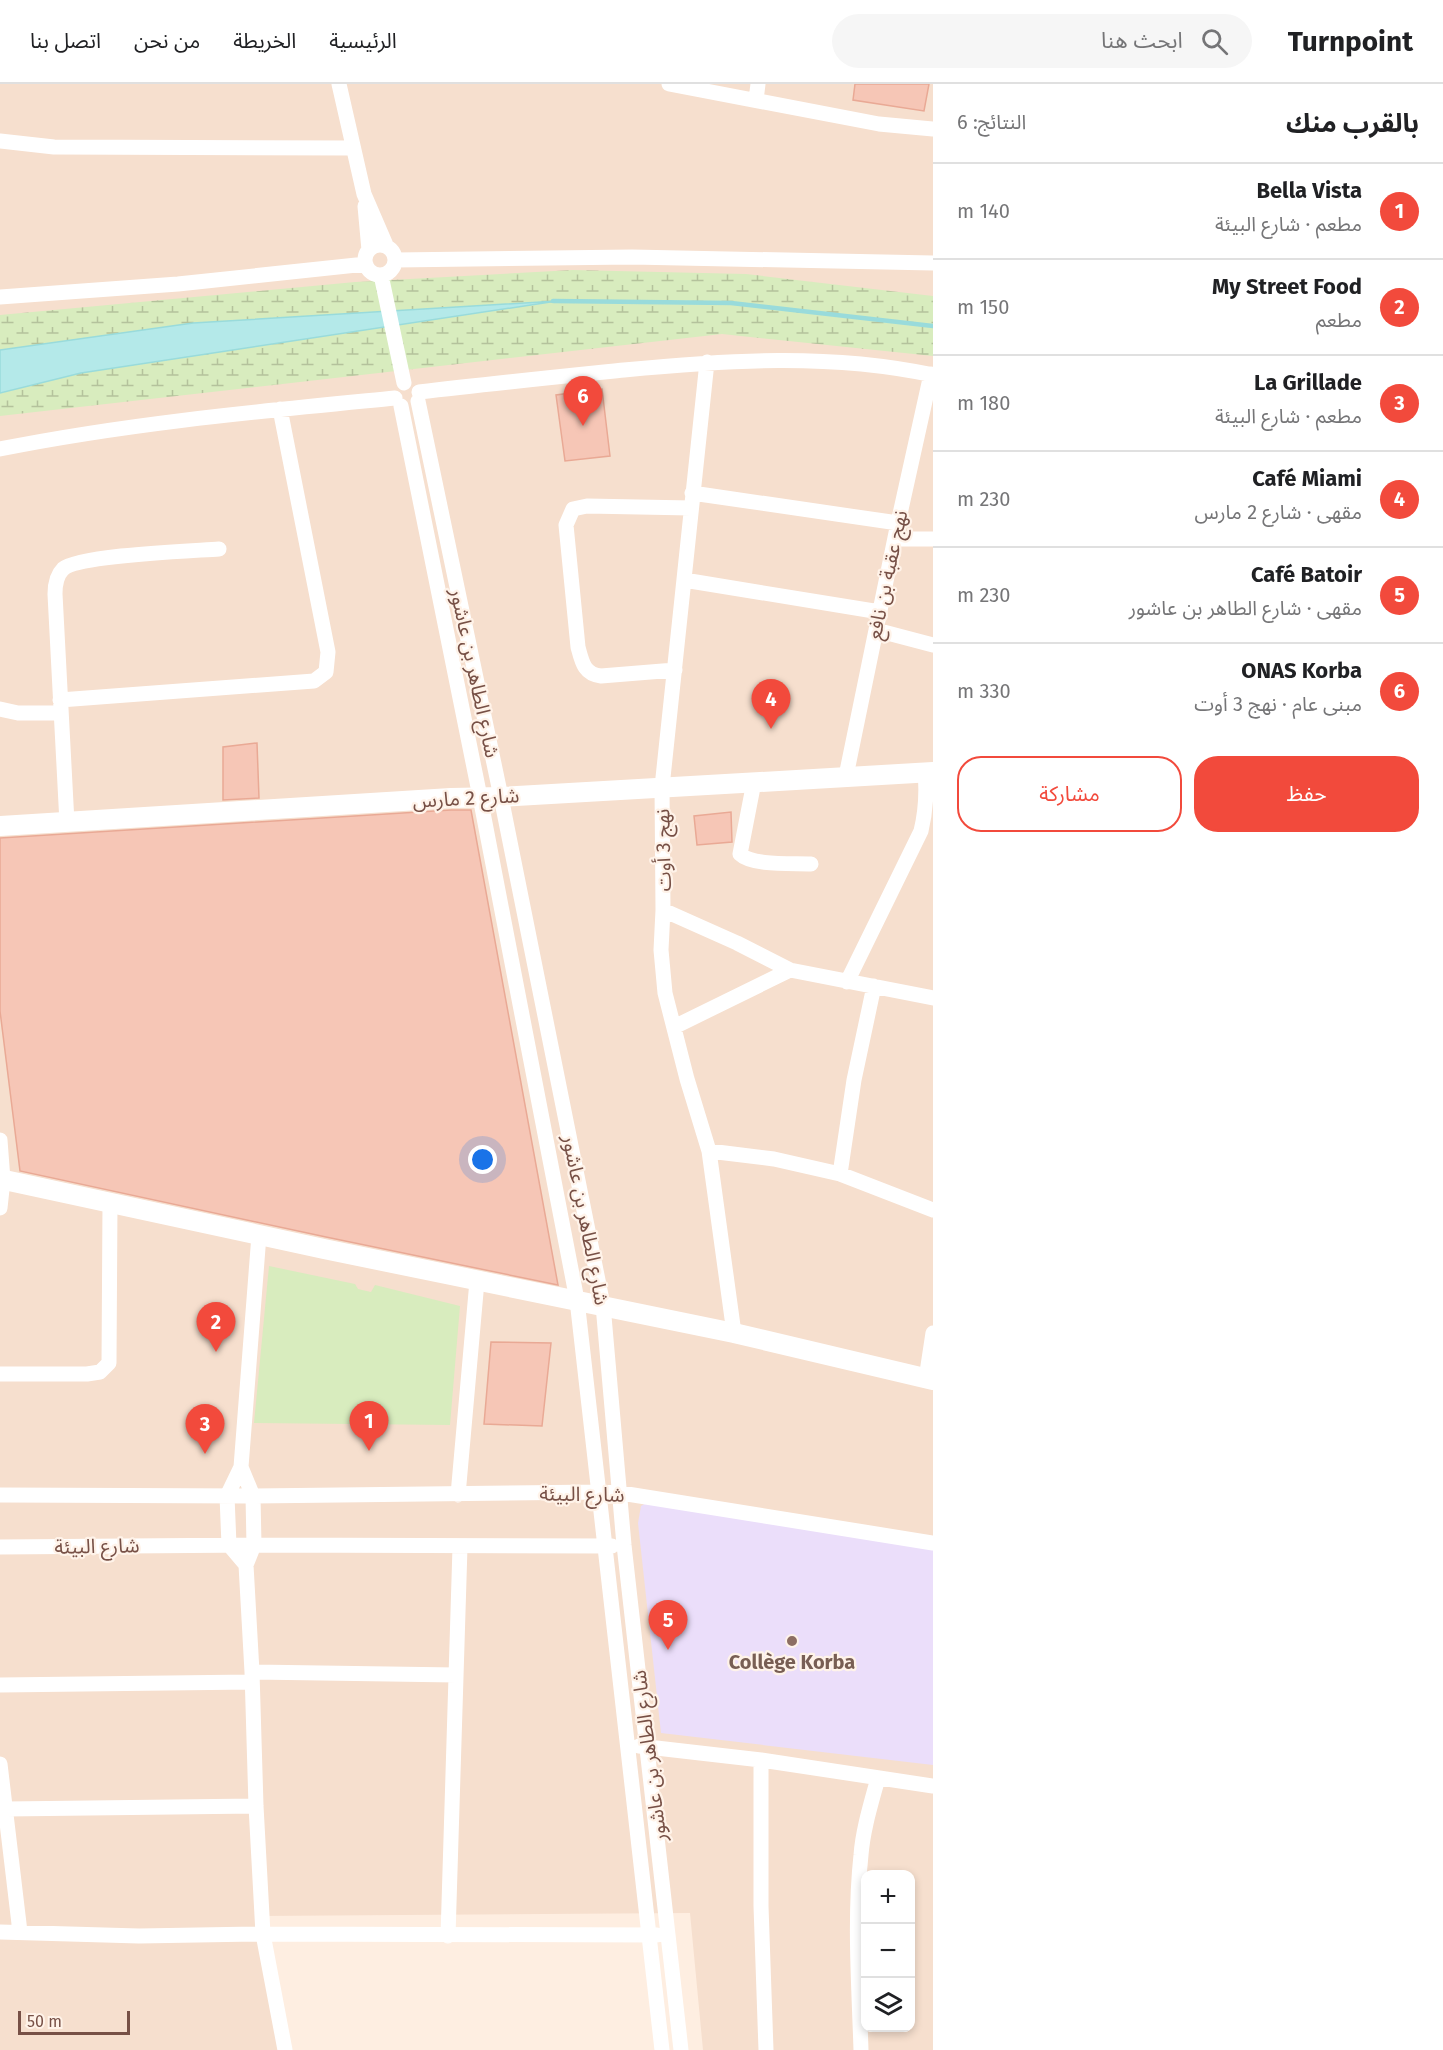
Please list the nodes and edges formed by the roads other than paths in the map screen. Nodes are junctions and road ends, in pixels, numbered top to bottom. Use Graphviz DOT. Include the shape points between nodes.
graph roads {
  1 [pos="339,84"];
  2 [pos="669,84"];
  3 [pos="758,84"];
  4 [pos="756,100"];
  5 [pos="933,129"];
  6 [pos="0,141"];
  7 [pos="352,148"];
  8 [pos="364,194"];
  9 [pos="386,245"];
  10 [pos="367,257"];
  11 [pos="396,261"];
  12 [pos="933,263"];
  13 [pos="381,278"];
  14 [pos="0,297"];
  15 [pos="707,362"];
  16 [pos="932,374"];
  17 [pos="403,378"];
  18 [pos="419,397"];
  19 [pos="398,402"];
  20 [pos="280,409"];
  21 [pos="0,449"];
  22 [pos="692,501"];
  23 [pos="898,523"];
  24 [pos="933,538"];
  25 [pos="895,539"];
  26 [pos="219,549"];
  27 [pos="684,580"];
  28 [pos="880,612"];
  29 [pos="876,630"];
  30 [pos="933,645"];
  31 [pos="675,670"];
  32 [pos="60,706"];
  33 [pos="0,710"];
  34 [pos="929,772"];
  35 [pos="846,776"];
  36 [pos="754,782"];
  37 [pos="662,787"];
  38 [pos="480,797"];
  39 [pos="501,797"];
  40 [pos="67,823"];
  41 [pos="0,826"];
  42 [pos="811,864"];
  43 [pos="663,910"];
  44 [pos="790,970"];
  45 [pos="848,982"];
  46 [pos="874,986"];
  47 [pos="933,998"];
  48 [pos="674,1027"];
  49 [pos="0,1140"];
  50 [pos="709,1151"];
  51 [pos="840,1174"];
  52 [pos="2,1180"];
  53 [pos="110,1203"];
  54 [pos="0,1208"];
  55 [pos="933,1210"];
  56 [pos="259,1235"];
  57 [pos="477,1281"];
  58 [pos="577,1300"];
  59 [pos="603,1305"];
  60 [pos="734,1333"];
  61 [pos="933,1333"];
  62 [pos="0,1374"];
  63 [pos="929,1379"];
  64 [pos="241,1467"];
  65 [pos="599,1492"];
  66 [pos="621,1493"];
  67 [pos="0,1495"];
  68 [pos="458,1495"];
  69 [pos="227,1496"];
  70 [pos="254,1496"];
  71 [pos="933,1543"];
  72 [pos="229,1545"];
  73 [pos="254,1545"];
  74 [pos="624,1545"];
  75 [pos="460,1546"];
  76 [pos="604,1546"];
  77 [pos="0,1547"];
  78 [pos="246,1565"];
  79 [pos="456,1675"];
  80 [pos="252,1677"];
  81 [pos="0,1685"];
  82 [pos="627,1744"];
  83 [pos="648,1747"];
  84 [pos="761,1760"];
  85 [pos="0,1764"];
  86 [pos="878,1778"];
  87 [pos="933,1786"];
  88 [pos="256,1806"];
  89 [pos="6,1809"];
  90 [pos="0,1932"];
  91 [pos="20,1932"];
  92 [pos="263,1934"];
  93 [pos="669,1935"];
  94 [pos="448,1936"];
  95 [pos="649,1936"];
  96 [pos="285,2050"];
  97 [pos="662,2050"];
  98 [pos="681,2050"];
  99 [pos="766,2050"];
  100 [pos="861,2050"];
  1 -- 7 [label="street"];
  2 -- 4 [label="street"];
  3 -- 4 [label="street"];
  4 -- 5 [label="street" via="879,124"];
  6 -- 7 [label="street" via="54,147"];
  7 -- 8 [label="street"];
  8 -- 9 [label="street"];
  8 -- 10 [label="street"];
  9 -- 10 [label="street" via="376,245"];
  9 -- 11 [label="street"];
  10 -- 13 [label="street" via="371,272"];
  10 -- 14 [label="street" via="178,284"];
  11 -- 12 [label="street" via="632,257"];
  11 -- 13 [label="street"];
  13 -- 17 [label="street"];
  15 -- 16 [label="street" via="815,360"];
  15 -- 18 [label="street"];
  15 -- 22 [label="street, نهج 3 أوت"];
  16 -- 23 [label="street, نهج عقبة بن نافع"];
  17 -- 18 [label="street" via="414,384"];
  17 -- 19 [label="street" via="397,388"];
  18 -- 19 [label="street" via="410,407"];
  18 -- 39 [label="street, شارع الطاهر بن عاشور"];
  19 -- 20 [label="street"];
  19 -- 38 [label="street, شارع الطاهر بن عاشور"];
  20 -- 21 [label="street" via="70,435"];
  20 -- 32 [label="street" via="328,652 326,672 314,681"];
  22 -- 23 [label="street"];
  22 -- 27 [label="street, نهج 3 أوت"];
  22 -- 31 [label="street" via="587,506 573,509 566,525 578,647 587,671 601,676"];
  23 -- 25 [label="street, نهج عقبة بن نافع"];
  24 -- 25 [label="street"];
  25 -- 28 [label="street, نهج عقبة بن نافع"];
  26 -- 32 [label="street" via="78,562 64,569 55,583"];
  27 -- 28 [label="street"];
  27 -- 31 [label="street, نهج 3 أوت"];
  28 -- 29 [label="street, نهج عقبة بن نافع"];
  29 -- 30 [label="street"];
  29 -- 35 [label="street, نهج عقبة بن نافع"];
  31 -- 37 [label="street, نهج 3 أوت"];
  32 -- 33 [label="street" via="18,713"];
  32 -- 40 [label="street"];
  34 -- 35 [label="street, شارع 2 مارس"];
  34 -- 45 [label="street" via="921,831"];
  35 -- 36 [label="street, شارع 2 مارس"];
  36 -- 37 [label="street, شارع 2 مارس"];
  36 -- 42 [label="street" via="740,854 757,862"];
  37 -- 39 [label="street, شارع 2 مارس"];
  37 -- 43 [label="street, نهج 3 أوت"];
  38 -- 39 [label="street, شارع 2 مارس"];
  38 -- 40 [label="street, شارع 2 مارس"];
  38 -- 58 [label="street, شارع الطاهر بن عاشور"];
  39 -- 59 [label="street, شارع الطاهر بن عاشور"];
  40 -- 41 [label="street, شارع 2 مارس"];
  43 -- 44 [label="street"];
  43 -- 48 [label="street, نهج 3 أوت" via="660,950"];
  44 -- 45 [label="street"];
  44 -- 48 [label="street"];
  45 -- 46 [label="street"];
  46 -- 47 [label="street"];
  46 -- 51 [label="street"];
  48 -- 50 [label="street, نهج 3 أوت"];
  49 -- 52 [label="street"];
  50 -- 51 [label="street" via="774,1159"];
  50 -- 60 [label="street, نهج 3 أوت"];
  51 -- 55 [label="street"];
  52 -- 53 [label="street"];
  52 -- 54 [label="street"];
  53 -- 56 [label="street"];
  53 -- 62 [label="street" via="109,1363 100,1372 87,1374"];
  56 -- 57 [label="street"];
  56 -- 64 [label="street"];
  57 -- 58 [label="street"];
  57 -- 68 [label="street"];
  58 -- 59 [label="street"];
  58 -- 65 [label="street, شارع الطاهر بن عاشور"];
  59 -- 60 [label="street"];
  59 -- 66 [label="street, شارع الطاهر بن عاشور"];
  60 -- 63 [label="street"];
  61 -- 63 [label="street"];
  64 -- 69 [label="street"];
  64 -- 70 [label="street"];
  65 -- 66 [label="street, شارع البيئة"];
  65 -- 68 [label="street, شارع البيئة"];
  65 -- 76 [label="street, شارع الطاهر بن عاشور"];
  66 -- 71 [label="street, شارع البيئة"];
  66 -- 74 [label="street, شارع الطاهر بن عاشور"];
  67 -- 69 [label="street, شارع البيئة"];
  68 -- 70 [label="street, شارع البيئة"];
  69 -- 70 [label="street, شارع البيئة"];
  69 -- 72 [label="street"];
  70 -- 73 [label="street"];
  72 -- 73 [label="street, شارع البيئة"];
  72 -- 77 [label="street, شارع البيئة"];
  72 -- 78 [label="street"];
  73 -- 75 [label="street, شارع البيئة"];
  73 -- 78 [label="street"];
  74 -- 76 [label="street, شارع البيئة"];
  74 -- 83 [label="street, شارع الطاهر بن عاشور"];
  75 -- 76 [label="street, شارع البيئة"];
  75 -- 79 [label="street"];
  76 -- 82 [label="street, شارع الطاهر بن عاشور"];
  78 -- 80 [label="street"];
  79 -- 80 [label="street"];
  79 -- 94 [label="street"];
  80 -- 81 [label="street"];
  80 -- 88 [label="street"];
  82 -- 83 [label="street"];
  82 -- 95 [label="street, شارع الطاهر بن عاشور"];
  83 -- 84 [label="street"];
  83 -- 93 [label="street, شارع الطاهر بن عاشور"];
  84 -- 86 [label="street"];
  84 -- 99 [label="street"];
  85 -- 89 [label="street"];
  86 -- 87 [label="street"];
  86 -- 100 [label="street" via="864,1832 859,1882"];
  88 -- 89 [label="street"];
  88 -- 92 [label="street"];
  89 -- 91 [label="street"];
  90 -- 91 [label="street"];
  91 -- 92 [label="street" via="139,1936"];
  92 -- 94 [label="street"];
  92 -- 96 [label="street"];
  93 -- 95 [label="street"];
  93 -- 98 [label="street, شارع الطاهر بن عاشور"];
  94 -- 95 [label="street"];
  95 -- 97 [label="street, شارع الطاهر بن عاشور"];
}
